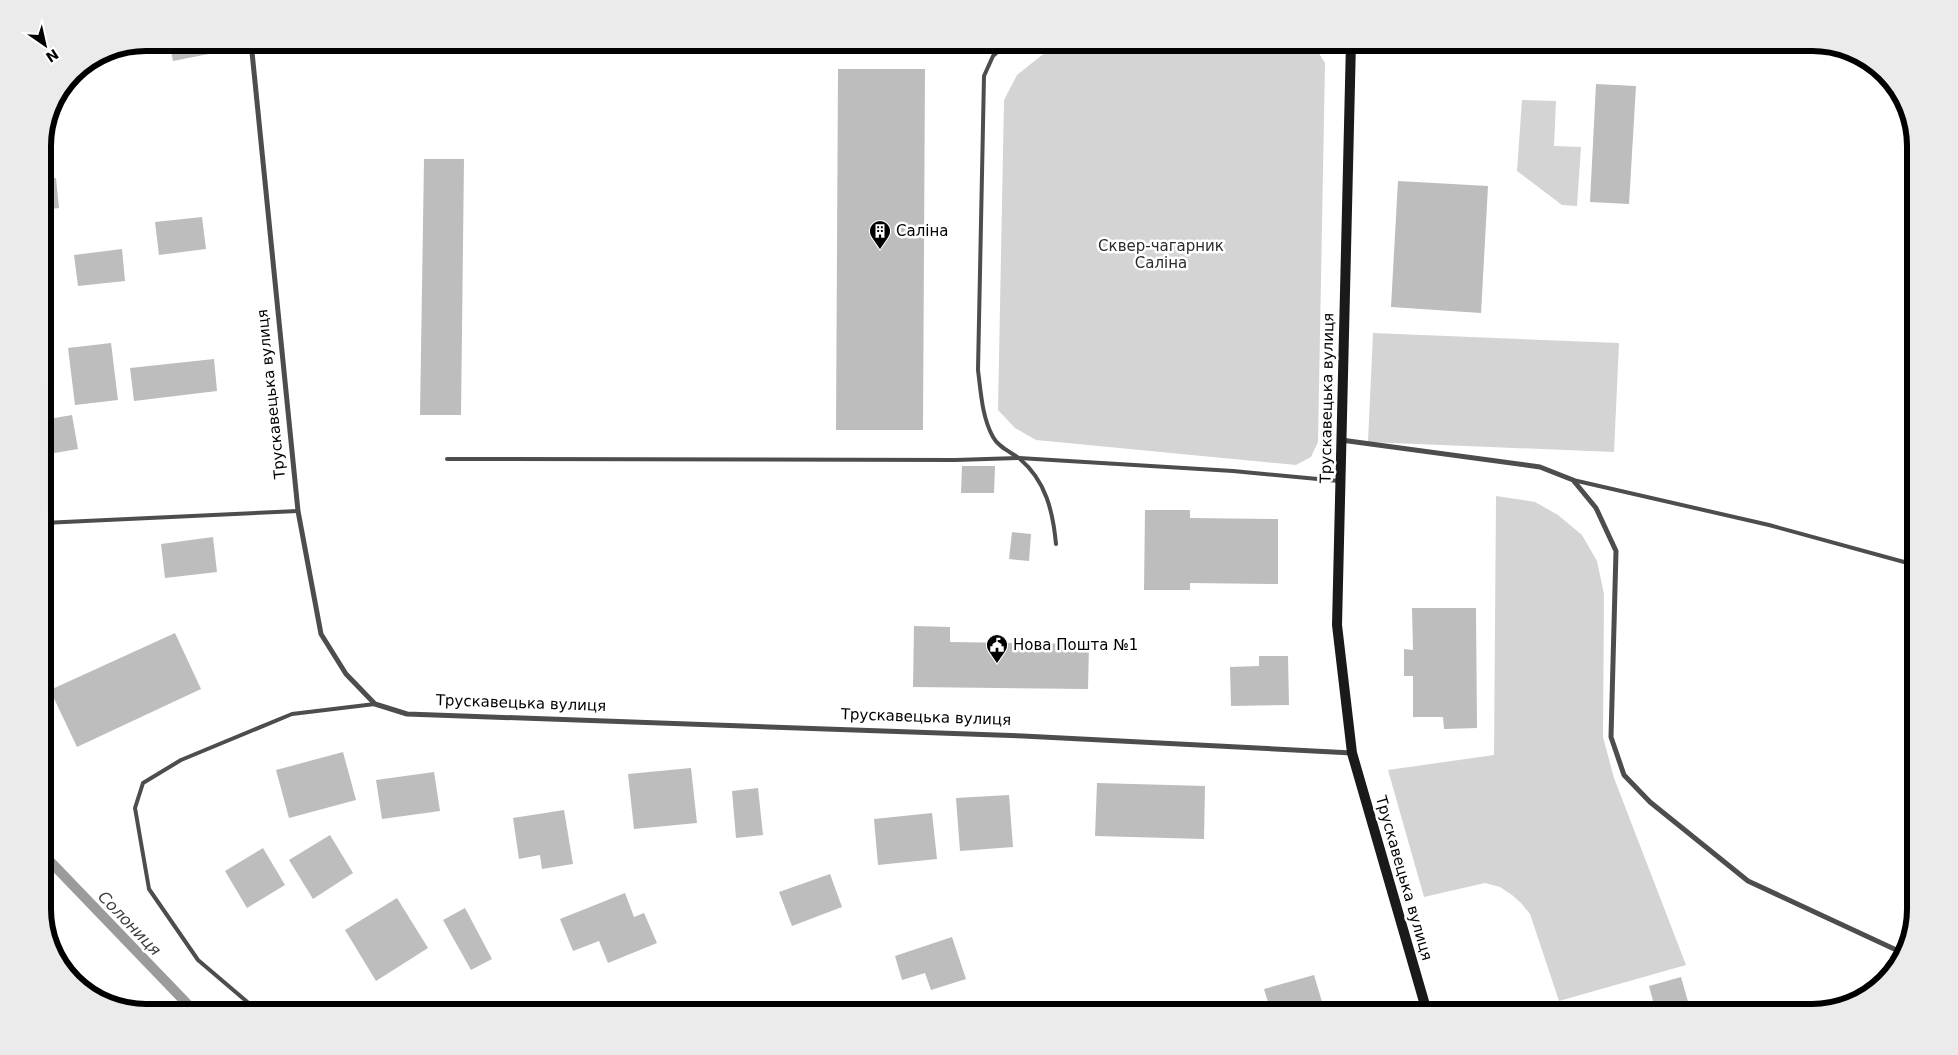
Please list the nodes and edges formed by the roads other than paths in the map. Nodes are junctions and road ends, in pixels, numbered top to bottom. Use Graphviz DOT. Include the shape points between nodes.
graph roads {
  1 [pos="251,51"];
  2 [pos="998,51"];
  3 [pos="1351,51"];
  4 [pos="1340,440"];
  5 [pos="1019,458"];
  6 [pos="447,459"];
  7 [pos="1573,480"];
  8 [pos="1340,481"];
  9 [pos="298,511"];
  10 [pos="51,523"];
  11 [pos="1056,544"];
  12 [pos="1907,563"];
  13 [pos="375,704"];
  14 [pos="1352,752"];
  15 [pos="1897,950"];
  16 [pos="250,1004"];
  17 [pos="1425,1004"];
  1 -- 9 [label="street, Трускавецька вулиця"];
  2 -- 5 [label="lane" via="984,76 978,370 985,417 994,439"];
  3 -- 4 [label="street, Трускавецька вулиця"];
  4 -- 7 [label="street" via="1540,467"];
  4 -- 8 [label="street, Трускавецька вулиця"];
  5 -- 6 [label="lane"];
  5 -- 8 [label="lane"];
  5 -- 11 [label="lane" via="1044,489 1053,517"];
  7 -- 12 [label="lane" via="1769,525"];
  7 -- 15 [label="street" via="1596,508 1616,551 1612,738 1624,775 1650,802 1748,881"];
  8 -- 14 [label="street, Трускавецька вулиця" via="1337,625"];
  9 -- 10 [label="lane"];
  9 -- 13 [label="street, Трускавецька вулиця" via="321,634 346,674"];
  13 -- 14 [label="street, Трускавецька вулиця" via="407,714 1023,736"];
  13 -- 16 [label="lane" via="292,714 181,760 143,783 135,808 149,889 198,960"];
  14 -- 17 [label="street, Трускавецька вулиця"];
}
